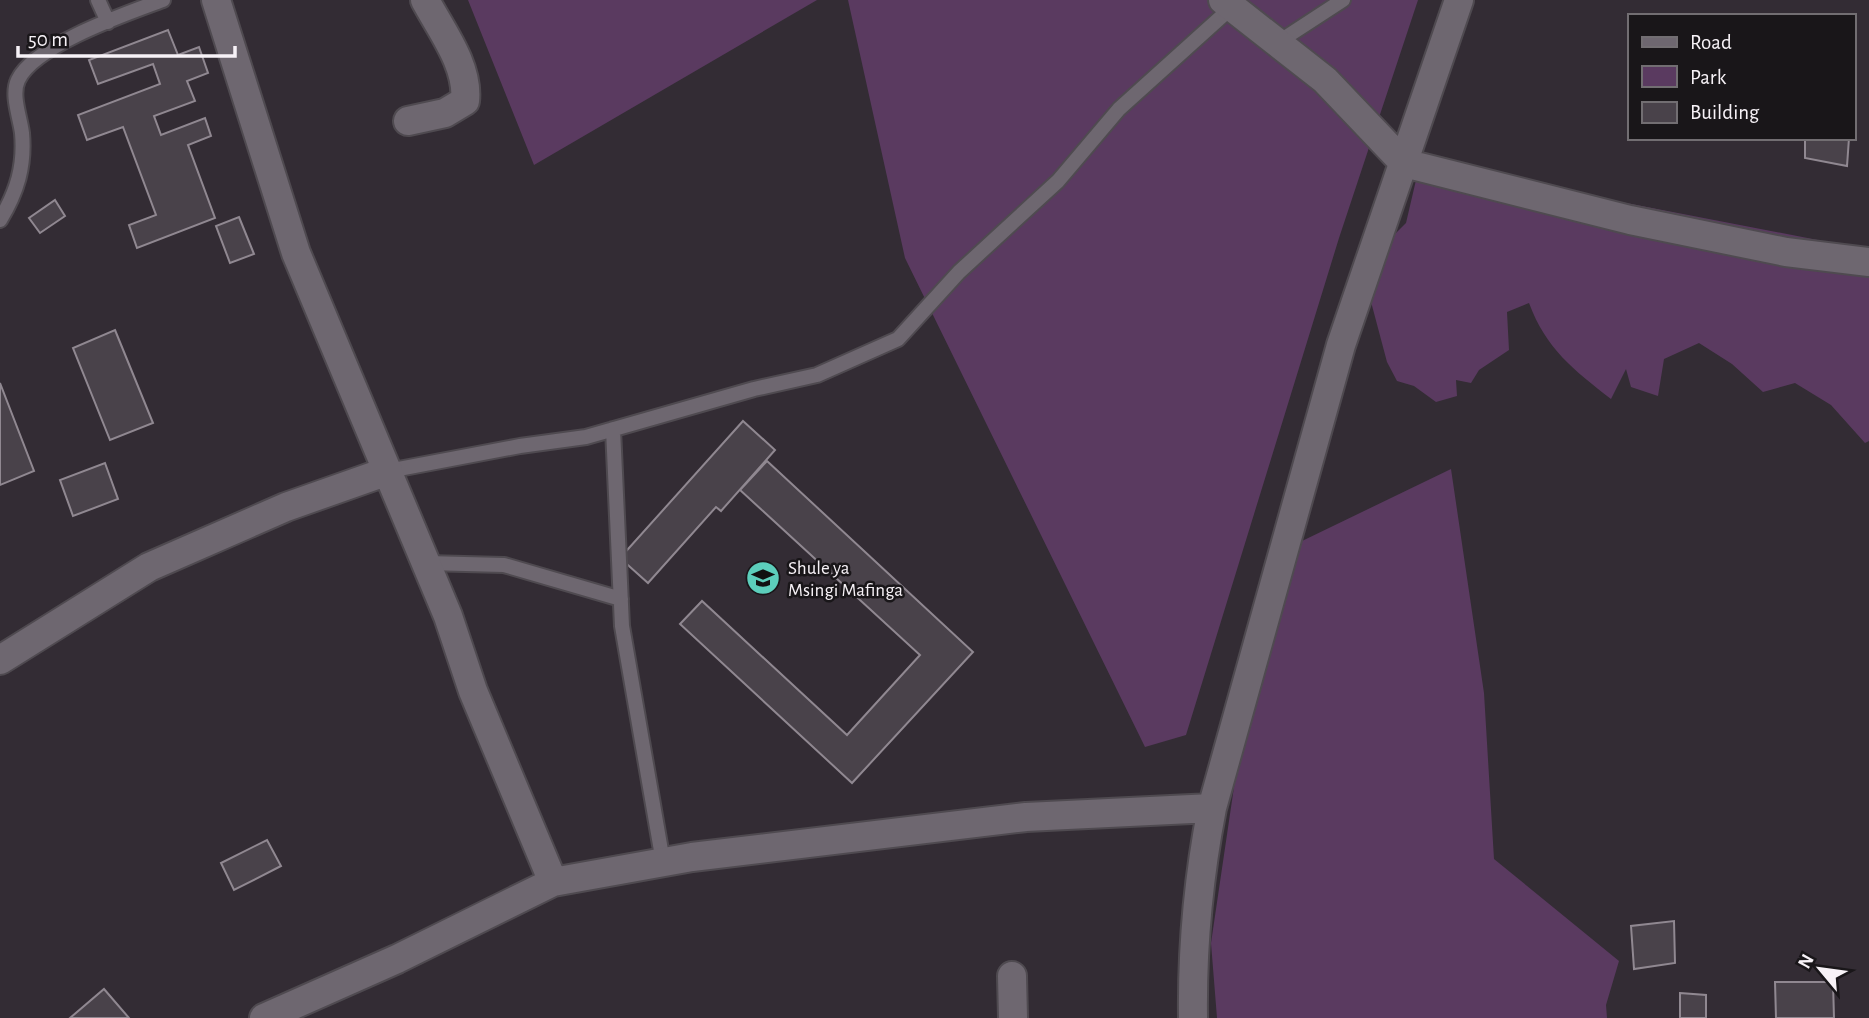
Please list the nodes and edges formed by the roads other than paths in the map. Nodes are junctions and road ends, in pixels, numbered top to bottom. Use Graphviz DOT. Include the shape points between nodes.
graph roads {
  1 [pos="98,0"];
  2 [pos="163,0"];
  3 [pos="216,0"];
  4 [pos="425,0"];
  5 [pos="1343,0"];
  6 [pos="1459,0"];
  7 [pos="1227,4"];
  8 [pos="108,22"];
  9 [pos="1277,43"];
  10 [pos="408,121"];
  11 [pos="1404,163"];
  12 [pos="0,220"];
  13 [pos="1869,262"];
  14 [pos="613,429"];
  15 [pos="388,471"];
  16 [pos="426,563"];
  17 [pos="621,599"];
  18 [pos="0,660"];
  19 [pos="1212,808"];
  20 [pos="663,862"];
  21 [pos="553,882"];
  22 [pos="1012,976"];
  23 [pos="264,1018"];
  24 [pos="1013,1018"];
  25 [pos="1193,1018"];
  1 -- 8 [label="lane"];
  2 -- 8 [label="lane"];
  3 -- 15 [label="street" via="296,253"];
  4 -- 10 [label="street" via="467,87 465,101 445,113"];
  5 -- 9 [label="lane"];
  6 -- 11 [label="street"];
  7 -- 9 [label="street"];
  7 -- 14 [label="lane" via="898,339 817,375"];
  8 -- 12 [label="lane" via="51,50 18,80 15,96 23,156 17,191"];
  9 -- 11 [label="street" via="1325,80"];
  11 -- 13 [label="street" via="1630,220 1786,251"];
  11 -- 19 [label="street" via="1341,345"];
  14 -- 15 [label="lane"];
  14 -- 17 [label="lane"];
  15 -- 16 [label="street"];
  15 -- 18 [label="street" via="286,507 149,567"];
  16 -- 17 [label="lane" via="504,565"];
  16 -- 21 [label="street" via="472,691"];
  17 -- 20 [label="lane"];
  19 -- 20 [label="street" via="1026,817"];
  19 -- 25 [label="street" via="1198,876"];
  20 -- 21 [label="street"];
  21 -- 23 [label="street"];
  22 -- 24 [label="street"];
}
